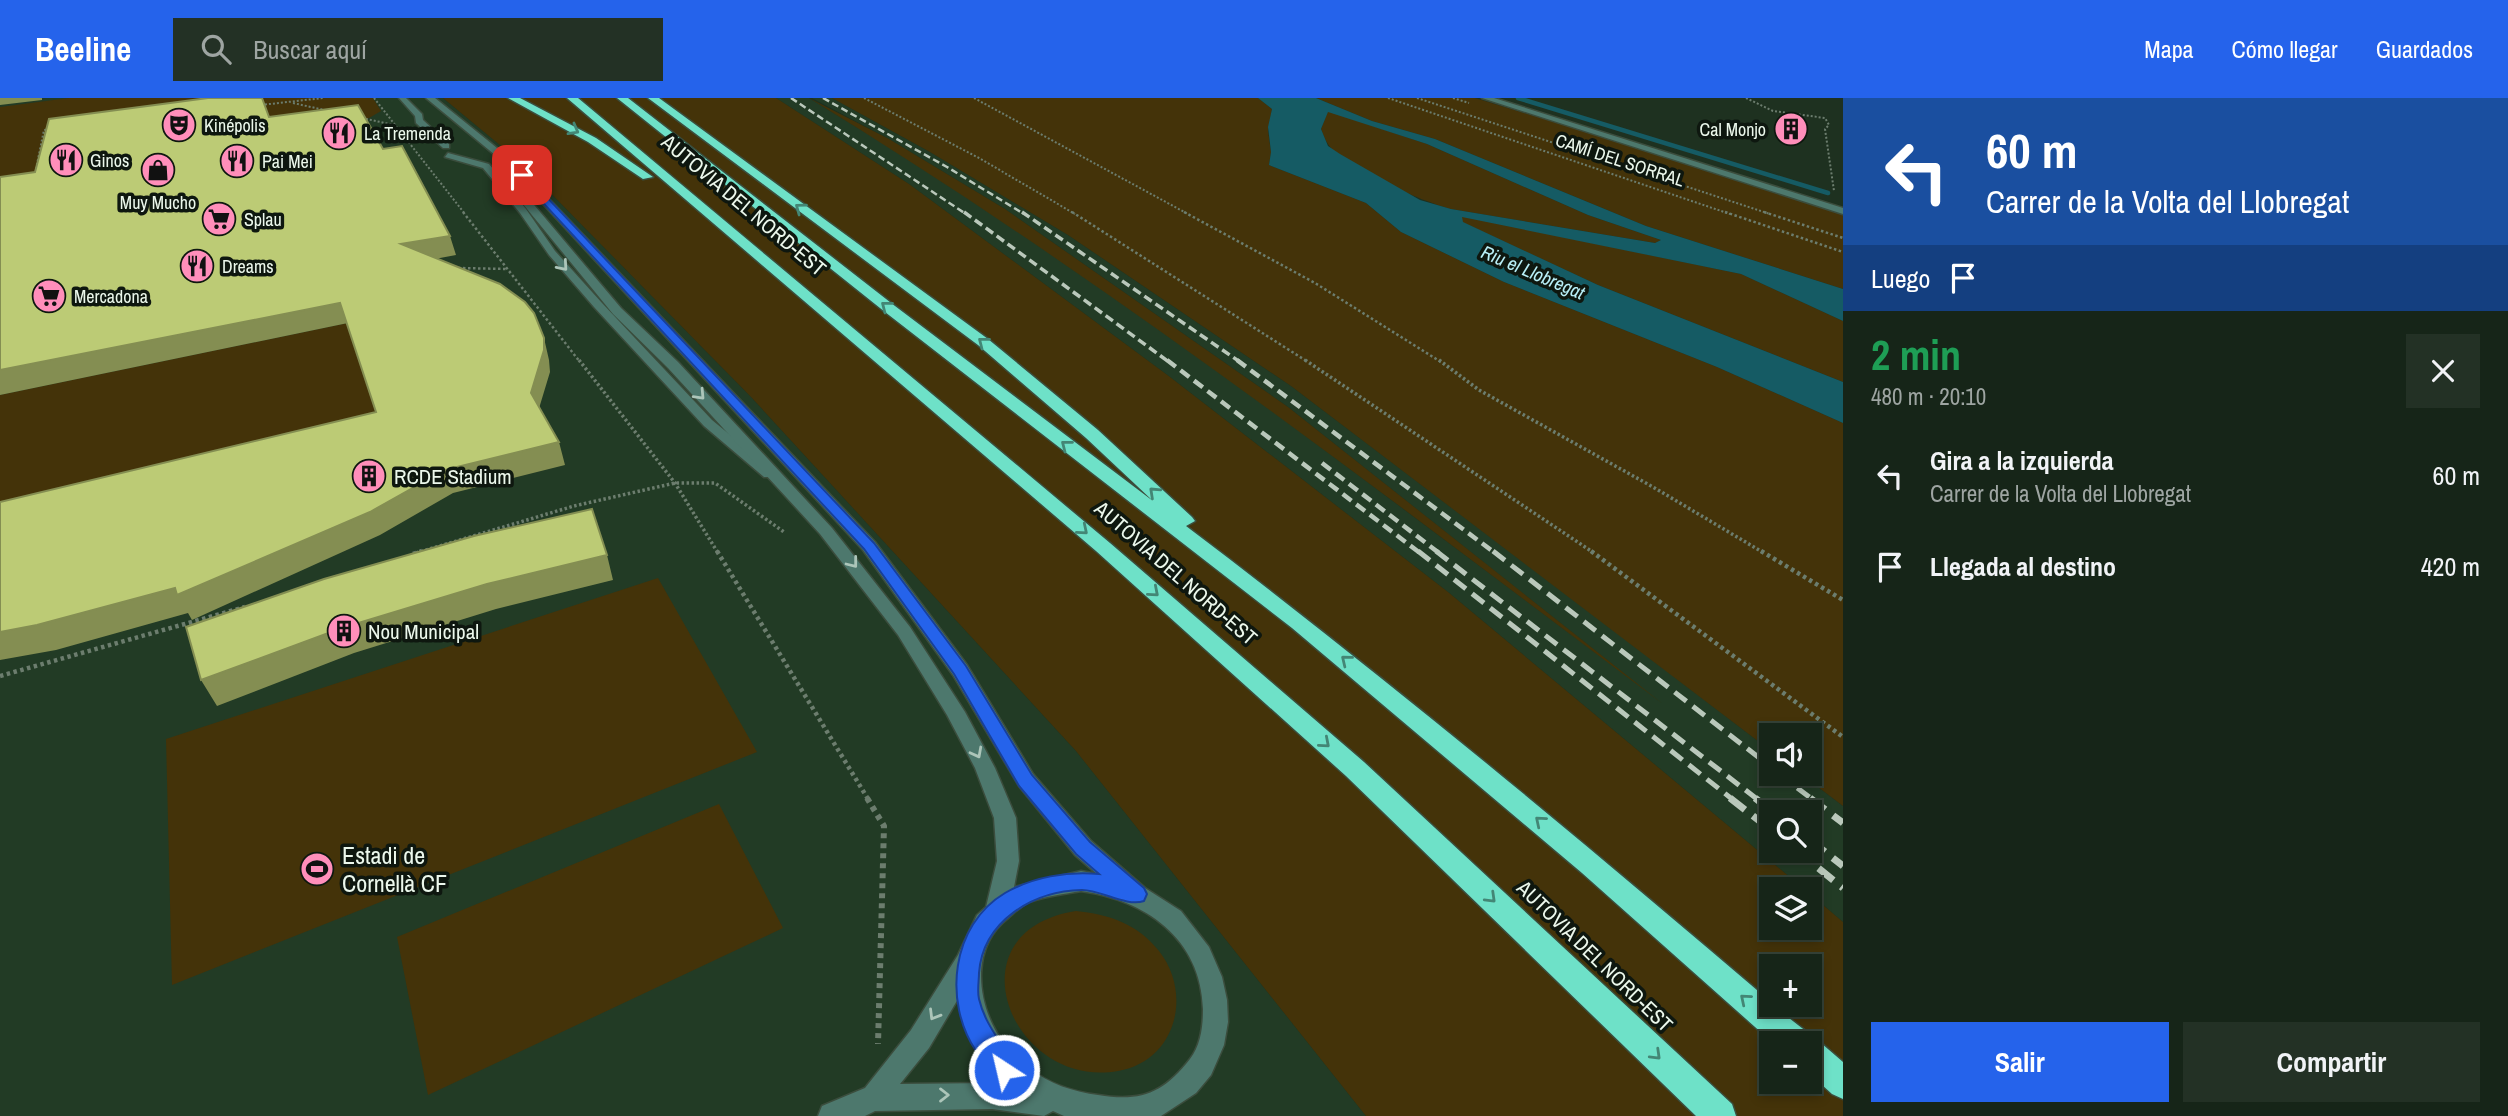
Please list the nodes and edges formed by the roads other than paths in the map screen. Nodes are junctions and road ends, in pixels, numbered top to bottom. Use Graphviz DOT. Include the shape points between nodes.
graph roads {
  1 [pos="391,98"];
  2 [pos="402,98"];
  3 [pos="417,98"];
  4 [pos="430,98"];
  5 [pos="513,98"];
  6 [pos="572,98"];
  7 [pos="622,98"];
  8 [pos="653,98"];
  9 [pos="1486,98"];
  10 [pos="685,108"];
  11 [pos="419,121"];
  12 [pos="723,149"];
  13 [pos="447,151"];
  14 [pos="489,160"];
  15 [pos="1843,211"];
  16 [pos="798,290"];
  17 [pos="789,490"];
  18 [pos="1276,605"];
  19 [pos="1136,894"];
  20 [pos="997,912"];
  21 [pos="969,957"];
  22 [pos="1782,1031"];
  23 [pos="1822,1065"];
  24 [pos="1843,1083"];
  25 [pos="875,1098"];
  26 [pos="1053,1104"];
  27 [pos="1152,1112"];
  28 [pos="832,1116"];
  29 [pos="1720,1116"];
  1 -- 11 [label="lane"];
  2 -- 11 [label="lane"];
  3 -- 14 [label="street"];
  4 -- 19 [label="street" via="509,162 869,546 960,670 1026,780 1083,848"];
  5 -- 16 [label="highway, one-way" via="592,139"];
  6 -- 16 [label="highway, AUTOVIA DEL NORD-EST"];
  18 -- 7 [label="highway, AUTOVIA DEL NORD-EST, one-way"];
  8 -- 12 [label="highway"];
  9 -- 15 [label="street, CAMÍ DEL SORRAL"];
  10 -- 12 [label="highway"];
  11 -- 13 [label="lane"];
  18 -- 12 [label="highway, one-way" via="1022,373"];
  13 -- 14 [label="lane"];
  13 -- 17 [label="lane, one-way" via="485,166 598,306 714,428"];
  14 -- 17 [label="street, one-way" via="617,311"];
  16 -- 29 [label="highway, AUTOVIA DEL NORD-EST, one-way" via="1103,547 1355,769"];
  17 -- 20 [label="street, one-way" via="853,562 904,631 985,768 1005,818 1007,861"];
  22 -- 18 [label="highway, AUTOVIA DEL NORD-EST, one-way" via="1592,865"];
  19 -- 20 [label="street" via="1100,883 1063,882 1028,891"];
  19 -- 27 [label="street" via="1172,917 1187,933 1207,968 1216,1010 1215,1030 1203,1063 1180,1090"];
  20 -- 21 [label="street" via="976,939"];
  21 -- 25 [label="street, one-way" via="920,1040"];
  21 -- 26 [label="street" via="966,997 980,1036 1019,1084"];
  23 -- 24 [label="highway"];
  25 -- 26 [label="street, one-way" via="992,1096"];
  25 -- 28 [label="street"];
  26 -- 27 [label="street" via="1087,1113"];
}
